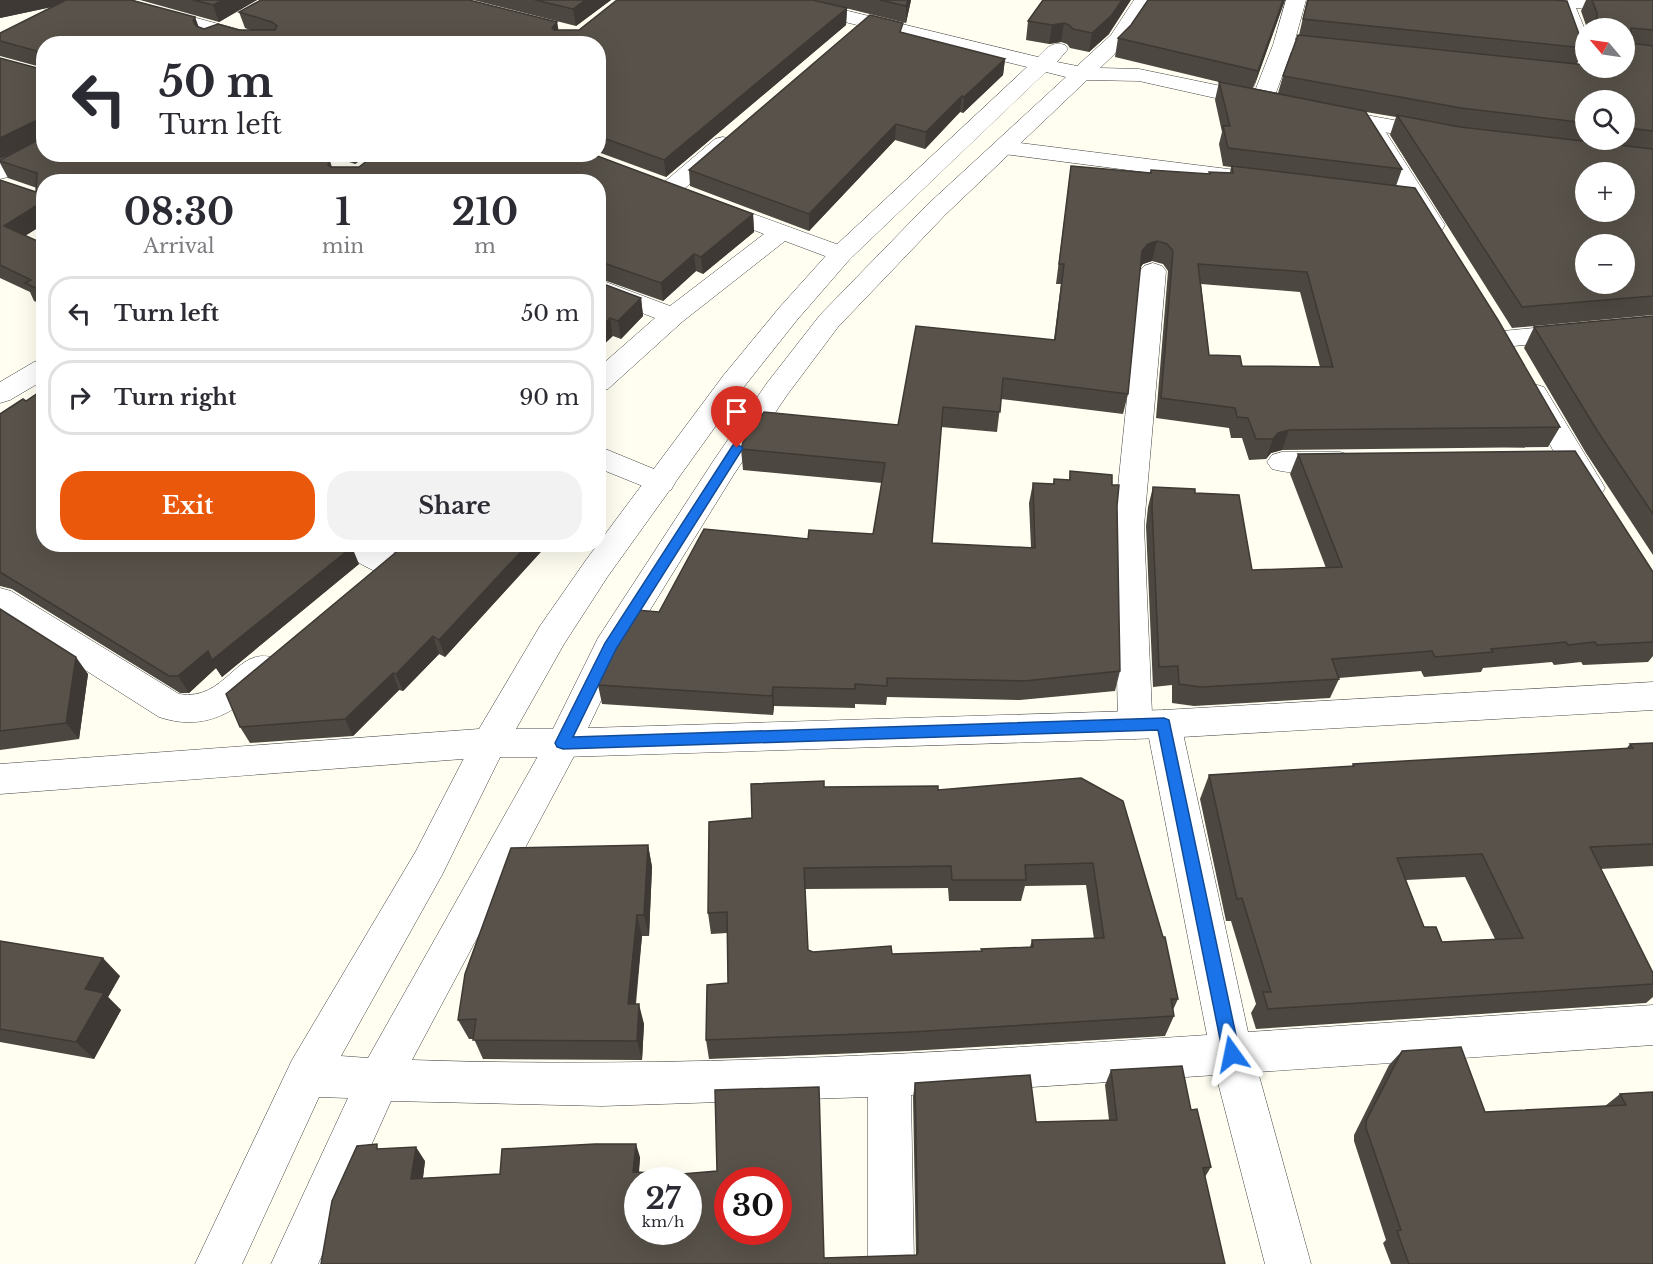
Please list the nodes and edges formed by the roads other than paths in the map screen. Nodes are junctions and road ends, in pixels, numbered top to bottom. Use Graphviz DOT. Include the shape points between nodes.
graph roads {
  1 [pos="109,0"];
  2 [pos="778,0"];
  3 [pos="852,0"];
  4 [pos="1144,0"];
  5 [pos="1296,0"];
  6 [pos="1567,5"];
  7 [pos="1653,10"];
  8 [pos="1547,11"];
  9 [pos="249,15"];
  10 [pos="866,21"];
  11 [pos="222,30"];
  12 [pos="1575,31"];
  13 [pos="213,36"];
  14 [pos="243,36"];
  15 [pos="848,36"];
  16 [pos="1283,45"];
  17 [pos="1354,52"];
  18 [pos="1050,57"];
  19 [pos="1090,66"];
  20 [pos="1575,70"];
  21 [pos="1566,74"];
  22 [pos="1310,112"];
  23 [pos="1369,123"];
  24 [pos="741,128"];
  25 [pos="1453,137"];
  26 [pos="1004,148"];
  27 [pos="36,154"];
  28 [pos="4,182"];
  29 [pos="1275,182"];
  30 [pos="780,233"];
  31 [pos="1448,250"];
  32 [pos="841,254"];
  33 [pos="1153,271"];
  34 [pos="606,290"];
  35 [pos="673,316"];
  36 [pos="1653,325"];
  37 [pos="36,376"];
  38 [pos="606,376"];
  39 [pos="0,394"];
  40 [pos="606,459"];
  41 [pos="1572,459"];
  42 [pos="1537,460"];
  43 [pos="1282,462"];
  44 [pos="1363,462"];
  45 [pos="660,483"];
  46 [pos="1603,508"];
  47 [pos="398,554"];
  48 [pos="359,586"];
  49 [pos="0,600"];
  50 [pos="286,646"];
  51 [pos="1653,696"];
  52 [pos="1150,725"];
  53 [pos="489,743"];
  54 [pos="563,743"];
  55 [pos="0,779"];
  56 [pos="1653,1025"];
  57 [pos="1232,1054"];
  58 [pos="307,1076"];
  59 [pos="889,1077"];
  60 [pos="378,1081"];
  61 [pos="218,1264"];
  62 [pos="294,1264"];
  63 [pos="891,1264"];
  64 [pos="1288,1264"];
  1 -- 11 [label="street"];
  2 -- 10 [label="street"];
  3 -- 18 [label="street"];
  4 -- 19 [label="street" via="1119,39"];
  5 -- 16 [label="street"];
  6 -- 7 [label="street"];
  6 -- 8 [label="street"];
  6 -- 12 [label="street"];
  9 -- 11 [label="street"];
  10 -- 15 [label="street"];
  10 -- 18 [label="street"];
  11 -- 13 [label="street"];
  11 -- 14 [label="street"];
  16 -- 17 [label="street"];
  16 -- 19 [label="street" via="1271,103"];
  18 -- 19 [label="street"];
  18 -- 32 [label="street"];
  19 -- 26 [label="street"];
  20 -- 21 [label="street"];
  22 -- 23 [label="street"];
  23 -- 25 [label="street"];
  23 -- 31 [label="street" via="1405,199"];
  24 -- 30 [label="street" via="659,185"];
  26 -- 29 [label="street"];
  26 -- 54 [label="street" via="880,266 829,321 777,389 610,647"];
  27 -- 28 [label="street"];
  30 -- 32 [label="street"];
  30 -- 35 [label="street"];
  32 -- 45 [label="street" via="733,382"];
  33 -- 52 [label="street" via="1130,526"];
  34 -- 35 [label="street"];
  35 -- 38 [label="street"];
  36 -- 41 [label="street" via="1507,346"];
  37 -- 39 [label="street"];
  40 -- 45 [label="street"];
  41 -- 42 [label="street"];
  41 -- 46 [label="street"];
  43 -- 44 [label="street"];
  45 -- 53 [label="street" via="552,635"];
  47 -- 48 [label="street"];
  49 -- 50 [label="street" via="171,707 183,710 218,703"];
  51 -- 52 [label="street"];
  52 -- 54 [label="street"];
  52 -- 57 [label="street"];
  53 -- 54 [label="street"];
  53 -- 55 [label="street"];
  53 -- 58 [label="street" via="429,863"];
  54 -- 60 [label="street"];
  56 -- 57 [label="street"];
  57 -- 59 [label="street"];
  57 -- 64 [label="street"];
  58 -- 60 [label="street"];
  58 -- 61 [label="street"];
  59 -- 60 [label="street" via="585,1087"];
  59 -- 63 [label="street"];
  60 -- 62 [label="street"];
}
